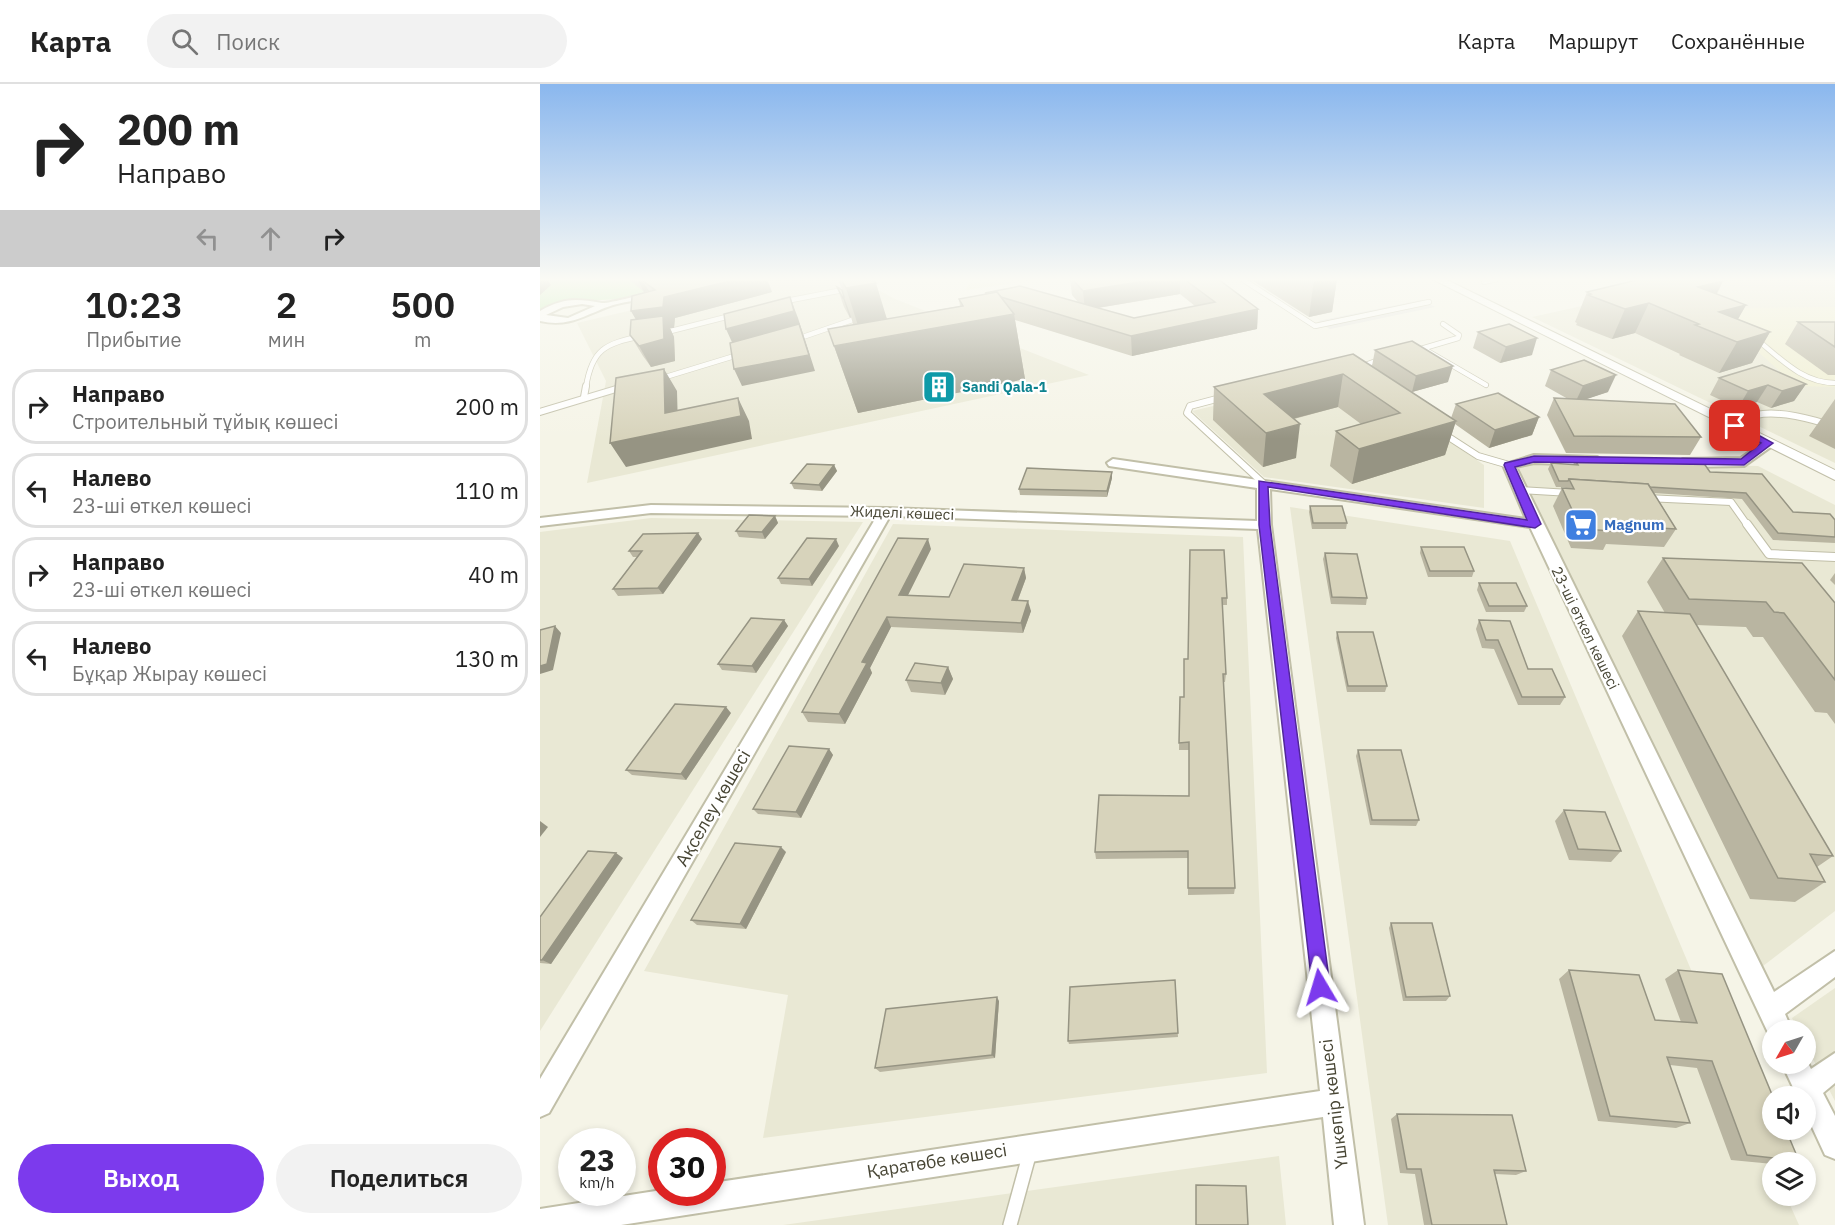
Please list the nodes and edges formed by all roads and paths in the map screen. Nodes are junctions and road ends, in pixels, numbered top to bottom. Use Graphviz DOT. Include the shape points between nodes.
graph roads {
  1 [pos="674,332"];
  2 [pos="819,332"];
  3 [pos="1455,332"];
  4 [pos="1545,332"];
  5 [pos="1749,332"];
  6 [pos="655,334"];
  7 [pos="644,336"];
  8 [pos="787,342"];
  9 [pos="1424,349"];
  10 [pos="748,352"];
  11 [pos="1403,354"];
  12 [pos="1392,356"];
  13 [pos="1346,370"];
  14 [pos="652,380"];
  15 [pos="1835,383"];
  16 [pos="631,385"];
  17 [pos="1486,385"];
  18 [pos="1233,395"];
  19 [pos="584,397"];
  20 [pos="540,412"];
  21 [pos="1735,426"];
  22 [pos="1835,427"];
  23 [pos="1437,430"];
  24 [pos="1768,443"];
  25 [pos="1617,461"];
  26 [pos="1664,462"];
  27 [pos="1113,463"];
  28 [pos="1509,465"];
  29 [pos="1835,476"];
  30 [pos="1263,483"];
  31 [pos="1519,490"];
  32 [pos="1578,494"];
  33 [pos="1637,497"];
  34 [pos="886,512"];
  35 [pos="540,522"];
  36 [pos="1535,524"];
  37 [pos="1264,525"];
  38 [pos="1779,555"];
  39 [pos="1835,556"];
  40 [pos="1787,563"];
  41 [pos="1835,963"];
  42 [pos="1775,1020"];
  43 [pos="1835,1066"];
  44 [pos="1812,1086"];
  45 [pos="1334,1102"];
  46 [pos="540,1104"];
  47 [pos="1816,1106"];
  48 [pos="1835,1145"];
  49 [pos="1032,1146"];
  50 [pos="540,1222"];
  51 [pos="1010,1225"];
  52 [pos="1349,1225"];
  1 -- 6 [label="lane"];
  2 -- 8 [label="lane"];
  3 -- 9 [label="lane" via="1458,338"];
  4 -- 21 [label="street"];
  5 -- 15 [label="lane" via="1805,378"];
  7 -- 19 [label="lane" via="616,342 602,351 589,365"];
  9 -- 11 [label="lane"];
  9 -- 17 [label="lane"];
  10 -- 14 [label="lane"];
  12 -- 13 [label="lane" via="1370,361 1357,371"];
  16 -- 19 [label="lane"];
  18 -- 30 [label="lane" via="1199,402 1187,412"];
  19 -- 20 [label="lane"];
  21 -- 22 [label="lane" via="1764,414"];
  21 -- 24 [label="street"];
  23 -- 28 [label="lane" via="1478,456"];
  24 -- 26 [label="street" via="1744,462"];
  24 -- 29 [label="street"];
  25 -- 28 [label="street" via="1534,459"];
  27 -- 30 [label="street"];
  28 -- 31 [label="street, 23-ші өткел көшесі"];
  30 -- 36 [label="street"];
  30 -- 37 [label="street, Үшкөпір көшесі"];
  31 -- 32 [label="lane"];
  31 -- 36 [label="street, 23-ші өткел көшесі"];
  33 -- 38 [label="lane" via="1731,502 1769,554"];
  34 -- 35 [label="street, Жиделі көшесі" via="651,509"];
  34 -- 37 [label="street, Жиделі көшесі"];
  34 -- 46 [label="street, Ақселеу көшесі"];
  36 -- 42 [label="street, 23-ші өткел көшесі"];
  37 -- 45 [label="street, Үшкөпір көшесі"];
  38 -- 39 [label="lane"];
  38 -- 40 [label="lane"];
  41 -- 42 [label="street"];
  43 -- 44 [label="street"];
  45 -- 49 [label="street, Қаратөбе көшесі"];
  45 -- 52 [label="street, Үшкөпір көшесі"];
  47 -- 48 [label="street"];
  49 -- 50 [label="street, Қаратөбе көшесі"];
  49 -- 51 [label="lane"];
}
